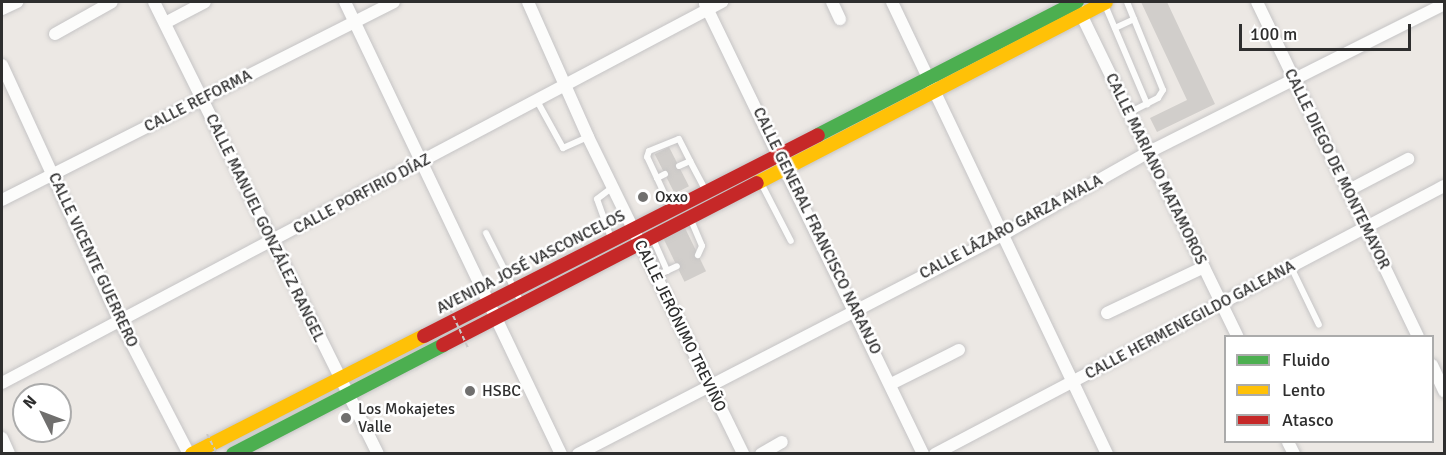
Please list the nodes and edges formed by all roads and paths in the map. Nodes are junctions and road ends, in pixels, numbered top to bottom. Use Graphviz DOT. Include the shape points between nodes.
graph roads {
  1 [pos="17,2"];
  2 [pos="112,2"];
  3 [pos="154,2"];
  4 [pos="205,2"];
  5 [pos="345,2"];
  6 [pos="394,2"];
  7 [pos="528,2"];
  8 [pos="722,2"];
  9 [pos="832,2"];
  10 [pos="892,2"];
  11 [pos="1105,2"];
  12 [pos="1127,2"];
  13 [pos="1257,2"];
  14 [pos="706,5"];
  15 [pos="1077,5"];
  16 [pos="1443,6"];
  17 [pos="2,9"];
  18 [pos="840,19"];
  19 [pos="1134,19"];
  20 [pos="355,21"];
  21 [pos="165,24"];
  22 [pos="1115,28"];
  23 [pos="55,34"];
  24 [pos="2,65"];
  25 [pos="925,76"];
  26 [pos="1293,80"];
  27 [pos="564,83"];
  28 [pos="932,92"];
  29 [pos="202,99"];
  30 [pos="536,99"];
  31 [pos="1147,104"];
  32 [pos="1129,113"];
  33 [pos="588,137"];
  34 [pos="780,153"];
  35 [pos="1147,153"];
  36 [pos="1408,159"];
  37 [pos="690,161"];
  38 [pos="422,163"];
  39 [pos="679,166"];
  40 [pos="753,167"];
  41 [pos="786,169"];
  42 [pos="52,174"];
  43 [pos="665,174"];
  44 [pos="657,178"];
  45 [pos="760,181"];
  46 [pos="1444,186"];
  47 [pos="614,187"];
  48 [pos="1349,190"];
  49 [pos="706,192"];
  50 [pos="2,200"];
  51 [pos="677,206"];
  52 [pos="714,206"];
  53 [pos="685,221"];
  54 [pos="639,225"];
  55 [pos="1365,226"];
  56 [pos="486,233"];
  57 [pos="1002,235"];
  58 [pos="611,239"];
  59 [pos="646,240"];
  60 [pos="791,241"];
  61 [pos="272,242"];
  62 [pos="618,255"];
  63 [pos="698,255"];
  64 [pos="677,266"];
  65 [pos="1204,267"];
  66 [pos="1291,267"];
  67 [pos="661,273"];
  68 [pos="514,289"];
  69 [pos="489,302"];
  70 [pos="1221,304"];
  71 [pos="522,305"];
  72 [pos="855,308"];
  73 [pos="450,309"];
  74 [pos="1107,313"];
  75 [pos="497,318"];
  76 [pos="120,321"];
  77 [pos="1319,325"];
  78 [pos="1236,335"];
  79 [pos="1418,335"];
  80 [pos="468,348"];
  81 [pos="959,350"];
  82 [pos="1441,376"];
  83 [pos="338,378"];
  84 [pos="2,383"];
  85 [pos="1072,383"];
  86 [pos="891,384"];
  87 [pos="708,386"];
  88 [pos="1444,391"];
  89 [pos="347,394"];
  90 [pos="207,434"];
  91 [pos="2,438"];
  92 [pos="782,442"];
  93 [pos="9,453"];
  94 [pos="190,453"];
  95 [pos="217,453"];
  96 [pos="233,453"];
  97 [pos="378,453"];
  98 [pos="561,453"];
  99 [pos="578,453"];
  100 [pos="743,453"];
  101 [pos="761,453"];
  102 [pos="923,453"];
  103 [pos="935,453"];
  104 [pos="1107,453"];
  1 -- 17 [label="street"];
  2 -- 23 [label="street"];
  3 -- 21 [label="street, CALLE MANUEL GONZÁLEZ RANGEL"];
  4 -- 21 [label="street"];
  5 -- 20 [label="street"];
  6 -- 20 [label="street, CALLE REFORMA"];
  7 -- 27 [label="street, CALLE JERÓNIMO TREVIÑO"];
  8 -- 14 [label="street, CALLE PORFIRIO DÍAZ"];
  9 -- 18 [label="street"];
  10 -- 25 [label="street"];
  11 -- 15 [label="main road, AVENIDA JOSÉ VASCONCELOS"];
  11 -- 22 [label="lane"];
  12 -- 19 [label="lane"];
  13 -- 26 [label="street, CALLE DIEGO DE MONTEMAYOR"];
  14 -- 27 [label="street, CALLE PORFIRIO DÍAZ"];
  14 -- 34 [label="street, CALLE GENERAL FRANCISCO NARANJO"];
  15 -- 25 [label="main road, AVENIDA JOSÉ VASCONCELOS"];
  15 -- 28 [label="main road, AVENIDA JOSÉ VASCONCELOS"];
  15 -- 32 [label="street, CALLE MARIANO MATAMOROS"];
  16 -- 26 [label="street, CALLE LÁZARO GARZA AYALA"];
  19 -- 22 [label="lane"];
  19 -- 31 [label="lane" via="1162,85 1162,93"];
  20 -- 29 [label="street, CALLE REFORMA"];
  20 -- 38 [label="street"];
  21 -- 29 [label="street, CALLE MANUEL GONZÁLEZ RANGEL"];
  22 -- 31 [label="lane"];
  24 -- 42 [label="street, CALLE VICENTE GUERRERO"];
  25 -- 28 [label="street"];
  25 -- 34 [label="main road, AVENIDA JOSÉ VASCONCELOS"];
  26 -- 35 [label="street, CALLE LÁZARO GARZA AYALA"];
  26 -- 48 [label="street, CALLE DIEGO DE MONTEMAYOR"];
  27 -- 30 [label="street, CALLE PORFIRIO DÍAZ"];
  27 -- 33 [label="street, CALLE JERÓNIMO TREVIÑO"];
  28 -- 41 [label="main road, AVENIDA JOSÉ VASCONCELOS"];
  28 -- 57 [label="street"];
  29 -- 42 [label="street, CALLE REFORMA"];
  29 -- 61 [label="street, CALLE MANUEL GONZÁLEZ RANGEL"];
  30 -- 33 [label="lane" via="563,148"];
  30 -- 38 [label="street, CALLE PORFIRIO DÍAZ"];
  31 -- 32 [label="lane"];
  32 -- 35 [label="street, CALLE MARIANO MATAMOROS"];
  33 -- 47 [label="street, CALLE JERÓNIMO TREVIÑO"];
  34 -- 40 [label="main road, AVENIDA JOSÉ VASCONCELOS"];
  34 -- 41 [label="street, CALLE GENERAL FRANCISCO NARANJO"];
  35 -- 57 [label="street, CALLE LÁZARO GARZA AYALA"];
  35 -- 65 [label="street, CALLE MARIANO MATAMOROS"];
  36 -- 48 [label="street"];
  37 -- 39 [label="lane"];
  37 -- 44 [label="lane" via="678,139 649,151 646,157"];
  37 -- 49 [label="lane"];
  38 -- 61 [label="street, CALLE PORFIRIO DÍAZ"];
  38 -- 69 [label="street"];
  40 -- 45 [label="lane"];
  40 -- 49 [label="main road, AVENIDA JOSÉ VASCONCELOS"];
  41 -- 45 [label="main road, AVENIDA JOSÉ VASCONCELOS"];
  41 -- 72 [label="street, CALLE GENERAL FRANCISCO NARANJO"];
  42 -- 50 [label="street, CALLE REFORMA"];
  42 -- 76 [label="street, CALLE VICENTE GUERRERO"];
  43 -- 44 [label="lane"];
  44 -- 51 [label="lane"];
  45 -- 52 [label="main road, AVENIDA JOSÉ VASCONCELOS"];
  45 -- 60 [label="lane"];
  46 -- 55 [label="street, CALLE HERMENEGILDO GALEANA"];
  47 -- 54 [label="street, CALLE JERÓNIMO TREVIÑO"];
  47 -- 58 [label="lane" via="597,200"];
  48 -- 55 [label="street, CALLE DIEGO DE MONTEMAYOR"];
  49 -- 51 [label="main road, AVENIDA JOSÉ VASCONCELOS"];
  49 -- 52 [label="lane"];
  51 -- 53 [label="lane"];
  51 -- 53 [label="lane"];
  51 -- 54 [label="main road, AVENIDA JOSÉ VASCONCELOS"];
  52 -- 53 [label="main road, AVENIDA JOSÉ VASCONCELOS"];
  53 -- 59 [label="main road, AVENIDA JOSÉ VASCONCELOS"];
  53 -- 63 [label="lane" via="702,246"];
  54 -- 58 [label="main road, AVENIDA JOSÉ VASCONCELOS"];
  54 -- 59 [label="street, CALLE JERÓNIMO TREVIÑO"];
  55 -- 66 [label="street, CALLE HERMENEGILDO GALEANA"];
  55 -- 79 [label="street, CALLE DIEGO DE MONTEMAYOR"];
  56 -- 68 [label="lane"];
  57 -- 72 [label="street, CALLE LÁZARO GARZA AYALA"];
  57 -- 85 [label="street"];
  58 -- 62 [label="lane"];
  58 -- 68 [label="main road, AVENIDA JOSÉ VASCONCELOS"];
  59 -- 62 [label="main road, AVENIDA JOSÉ VASCONCELOS"];
  59 -- 67 [label="street, CALLE JERÓNIMO TREVIÑO"];
  61 -- 76 [label="street, CALLE PORFIRIO DÍAZ"];
  61 -- 83 [label="street, CALLE MANUEL GONZÁLEZ RANGEL"];
  62 -- 71 [label="main road, AVENIDA JOSÉ VASCONCELOS"];
  64 -- 67 [label="lane"];
  65 -- 70 [label="street, CALLE MARIANO MATAMOROS"];
  65 -- 74 [label="street"];
  66 -- 70 [label="street, CALLE HERMENEGILDO GALEANA"];
  66 -- 77 [label="lane"];
  67 -- 87 [label="street, CALLE JERÓNIMO TREVIÑO"];
  68 -- 69 [label="main road, AVENIDA JOSÉ VASCONCELOS"];
  68 -- 71 [label="lane"];
  69 -- 75 [label="street"];
  69 -- 83 [label="main road, AVENIDA JOSÉ VASCONCELOS"];
  70 -- 78 [label="street, CALLE MARIANO MATAMOROS"];
  70 -- 85 [label="street, CALLE HERMENEGILDO GALEANA"];
  71 -- 75 [label="main road, AVENIDA JOSÉ VASCONCELOS"];
  72 -- 86 [label="street, CALLE GENERAL FRANCISCO NARANJO"];
  72 -- 87 [label="street, CALLE LÁZARO GARZA AYALA"];
  73 -- 80 [label="path, bridge"];
  75 -- 89 [label="main road, AVENIDA JOSÉ VASCONCELOS"];
  75 -- 98 [label="street"];
  76 -- 84 [label="street, CALLE PORFIRIO DÍAZ"];
  76 -- 94 [label="street, CALLE VICENTE GUERRERO"];
  81 -- 86 [label="street"];
  82 -- 88 [label="street"];
  83 -- 89 [label="street, CALLE MANUEL GONZÁLEZ RANGEL"];
  83 -- 94 [label="main road, AVENIDA JOSÉ VASCONCELOS"];
  85 -- 103 [label="street, CALLE HERMENEGILDO GALEANA"];
  85 -- 104 [label="street"];
  86 -- 102 [label="street, CALLE GENERAL FRANCISCO NARANJO"];
  87 -- 99 [label="street, CALLE LÁZARO GARZA AYALA"];
  87 -- 100 [label="street, CALLE JERÓNIMO TREVIÑO"];
  89 -- 96 [label="main road, AVENIDA JOSÉ VASCONCELOS"];
  89 -- 97 [label="street, CALLE MANUEL GONZÁLEZ RANGEL"];
  90 -- 95 [label="path, bridge"];
  91 -- 93 [label="street"];
  92 -- 101 [label="street"];
}
